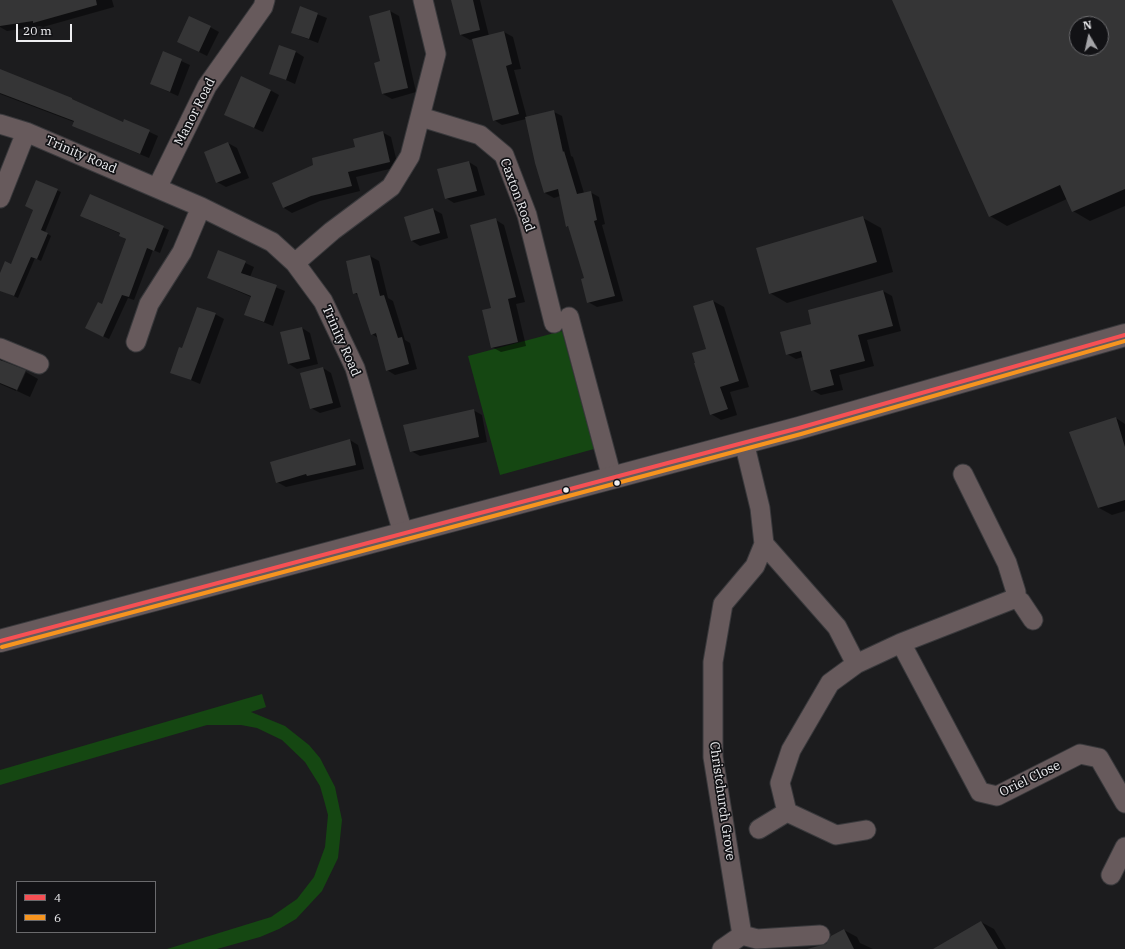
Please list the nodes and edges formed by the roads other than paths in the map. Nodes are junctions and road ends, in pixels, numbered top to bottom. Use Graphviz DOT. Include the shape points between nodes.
graph roads {
  1 [pos="265,0"];
  2 [pos="423,0"];
  3 [pos="421,117"];
  4 [pos="0,124"];
  5 [pos="26,132"];
  6 [pos="157,188"];
  7 [pos="0,198"];
  8 [pos="201,207"];
  9 [pos="295,263"];
  10 [pos="1125,335"];
  11 [pos="136,342"];
  12 [pos="0,348"];
  13 [pos="39,364"];
  14 [pos="744,442"];
  15 [pos="963,474"];
  16 [pos="612,478"];
  17 [pos="403,533"];
  18 [pos="764,544"];
  19 [pos="1016,598"];
  20 [pos="1033,620"];
  21 [pos="0,641"];
  22 [pos="901,643"];
  23 [pos="856,664"];
  24 [pos="1125,803"];
  25 [pos="787,812"];
  26 [pos="759,830"];
  27 [pos="866,830"];
  28 [pos="1125,847"];
  29 [pos="1111,875"];
  30 [pos="742,935"];
  31 [pos="820,935"];
  32 [pos="722,949"];
  1 -- 6 [label="street, Manor Road" via="263,7 207,86"];
  2 -- 3 [label="street" via="436,54"];
  3 -- 9 [label="street" via="410,156 391,187 332,231"];
  3 -- 16 [label="street, Caxton Road" via="480,135 504,155"];
  4 -- 5 [label="street, Trinity Road"];
  5 -- 6 [label="street, Trinity Road"];
  5 -- 7 [label="street"];
  6 -- 8 [label="street, Trinity Road"];
  8 -- 9 [label="street, Trinity Road" via="272,242"];
  8 -- 11 [label="street" via="182,252 149,304"];
  9 -- 17 [label="street, Trinity Road" via="323,301 356,368"];
  10 -- 14 [label="street"];
  12 -- 13 [label="street"];
  14 -- 16 [label="street"];
  14 -- 18 [label="street, Christchurch Grove" via="760,508"];
  15 -- 19 [label="street" via="1006,563"];
  16 -- 17 [label="street"];
  17 -- 21 [label="street"];
  18 -- 23 [label="street" via="837,627"];
  18 -- 30 [label="street, Christchurch Grove" via="755,566 723,604 713,662 714,757"];
  19 -- 20 [label="street" via="1022,602"];
  19 -- 22 [label="street"];
  22 -- 23 [label="street"];
  22 -- 24 [label="street, Oriel Close" via="980,792 998,796 1080,754 1100,758"];
  23 -- 25 [label="street" via="830,682 791,750 780,784"];
  25 -- 26 [label="street"];
  25 -- 27 [label="street" via="836,835"];
  28 -- 29 [label="street"];
  30 -- 31 [label="street" via="757,938"];
  30 -- 32 [label="street"];
}
